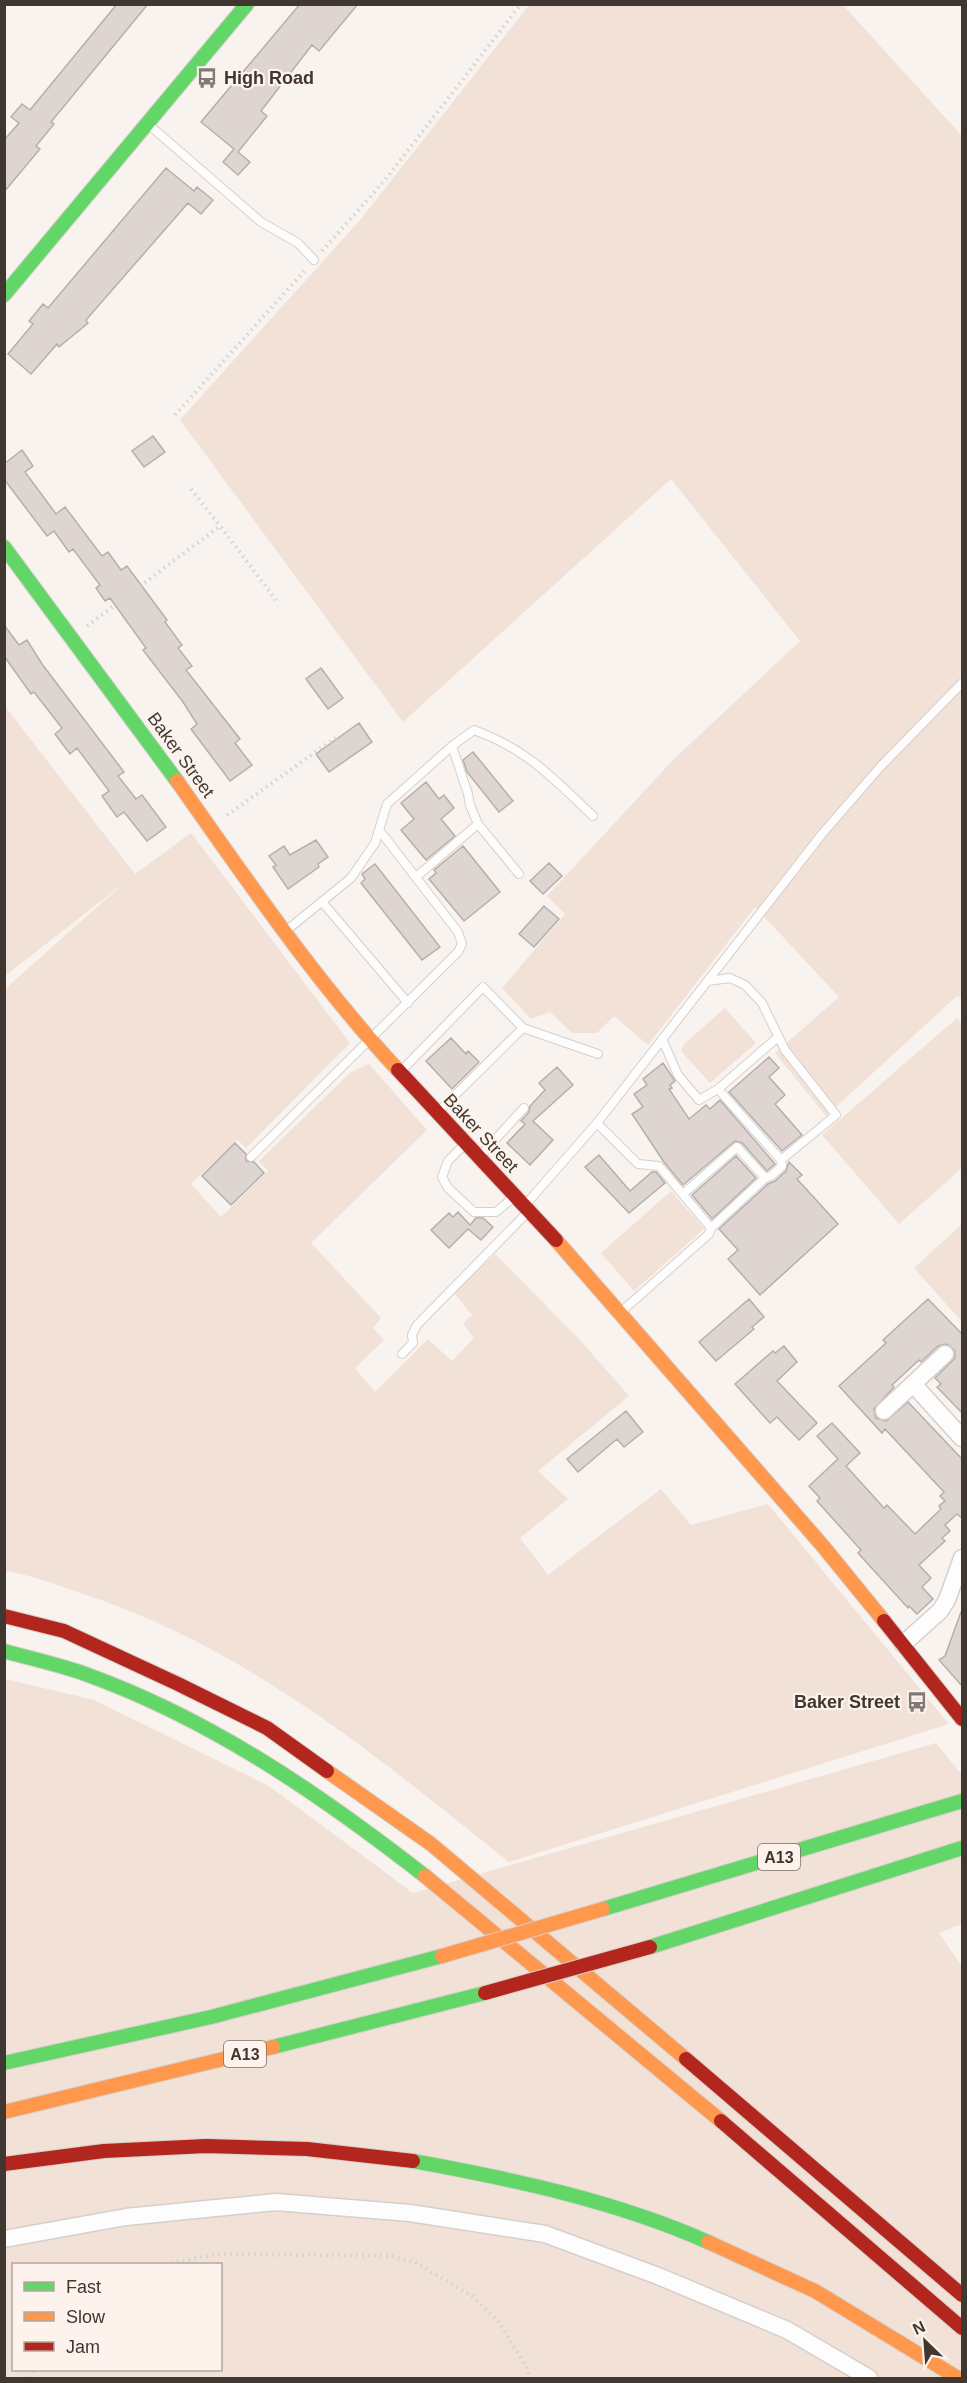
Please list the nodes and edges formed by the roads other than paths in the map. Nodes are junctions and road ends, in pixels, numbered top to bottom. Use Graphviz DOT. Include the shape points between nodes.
graph roads {
  1 [pos="247,4"];
  2 [pos="148,124"];
  3 [pos="314,260"];
  4 [pos="4,295"];
  5 [pos="4,547"];
  6 [pos="963,683"];
  7 [pos="452,746"];
  8 [pos="593,816"];
  9 [pos="478,824"];
  10 [pos="380,831"];
  11 [pos="519,874"];
  12 [pos="416,877"];
  13 [pos="323,903"];
  14 [pos="285,932"];
  15 [pos="708,981"];
  16 [pos="408,1003"];
  17 [pos="523,1028"];
  18 [pos="778,1037"];
  19 [pos="662,1039"];
  20 [pos="370,1040"];
  21 [pos="598,1054"];
  22 [pos="400,1072"];
  23 [pos="718,1089"];
  24 [pos="524,1108"];
  25 [pos="437,1113"];
  26 [pos="597,1122"];
  27 [pos="465,1144"];
  28 [pos="251,1157"];
  29 [pos="478,1157"];
  30 [pos="781,1160"];
  31 [pos="765,1178"];
  32 [pos="683,1194"];
  33 [pos="523,1204"];
  34 [pos="711,1228"];
  35 [pos="620,1313"];
  36 [pos="402,1354"];
  37 [pos="945,1354"];
  38 [pos="913,1384"];
  39 [pos="884,1411"];
  40 [pos="963,1438"];
  41 [pos="963,1558"];
  42 [pos="4,1616"];
  43 [pos="903,1644"];
  44 [pos="4,1651"];
  45 [pos="963,1719"];
  46 [pos="958,1802"];
  47 [pos="963,1848"];
  48 [pos="4,2062"];
  49 [pos="4,2112"];
  50 [pos="4,2164"];
  51 [pos="4,2238"];
  52 [pos="963,2295"];
  53 [pos="963,2328"];
  54 [pos="869,2379"];
  55 [pos="958,2379"];
  1 -- 2 [label="main road"];
  2 -- 3 [label="lane" via="261,222 298,243"];
  2 -- 4 [label="main road"];
  5 -- 14 [label="main road, Baker Street"];
  6 -- 15 [label="lane" via="881,766 822,834"];
  7 -- 8 [label="lane" via="474,730 494,737 538,763"];
  7 -- 9 [label="lane"];
  7 -- 10 [label="lane" via="387,804"];
  9 -- 11 [label="lane"];
  9 -- 12 [label="lane"];
  10 -- 12 [label="lane"];
  10 -- 13 [label="lane" via="351,878"];
  12 -- 16 [label="lane" via="458,932 462,944"];
  13 -- 14 [label="lane"];
  13 -- 16 [label="lane"];
  14 -- 20 [label="main road, Baker Street"];
  15 -- 18 [label="lane" via="730,978 745,985 762,1002"];
  15 -- 19 [label="lane"];
  16 -- 20 [label="lane"];
  17 -- 21 [label="lane"];
  17 -- 22 [label="lane" via="483,987"];
  17 -- 25 [label="lane"];
  18 -- 23 [label="lane"];
  18 -- 30 [label="lane" via="836,1114"];
  19 -- 23 [label="lane" via="678,1075 699,1100"];
  19 -- 26 [label="lane"];
  20 -- 22 [label="main road, Baker Street"];
  20 -- 28 [label="lane"];
  22 -- 25 [label="main road, Baker Street"];
  23 -- 30 [label="lane"];
  24 -- 29 [label="lane"];
  25 -- 27 [label="main road, Baker Street"];
  26 -- 32 [label="lane" via="638,1164 659,1166"];
  26 -- 33 [label="lane"];
  27 -- 29 [label="main road, Baker Street"];
  27 -- 33 [label="lane" via="448,1161 442,1177 448,1188 474,1212 496,1212"];
  29 -- 33 [label="main road, Baker Street"];
  30 -- 31 [label="lane" via="782,1166"];
  31 -- 32 [label="lane" via="737,1147"];
  31 -- 34 [label="lane"];
  32 -- 34 [label="lane"];
  33 -- 35 [label="main road, Baker Street"];
  33 -- 36 [label="lane" via="417,1325 413,1343"];
  34 -- 35 [label="lane" via="709,1234"];
  35 -- 43 [label="main road, Baker Street"];
  37 -- 38 [label="street"];
  38 -- 39 [label="street"];
  38 -- 40 [label="street"];
  41 -- 43 [label="street" via="940,1611"];
  42 -- 52 [label="main road" via="64,1631 178,1683 277,1735 431,1844"];
  43 -- 45 [label="main road, Baker Street"];
  44 -- 53 [label="main road" via="53,1664 171,1711 219,1735 314,1793 470,1912"];
  46 -- 48 [label="main road, A13, bridge" via="442,1956 211,2017"];
  47 -- 49 [label="main road, A13, bridge" via="650,1947 485,1993"];
  50 -- 55 [label="main road" via="133,2150 248,2147 357,2154 530,2183 638,2214 744,2257 847,2308"];
  51 -- 54 [label="street" via="126,2217 276,2202 410,2213 545,2234 787,2330"];
}
